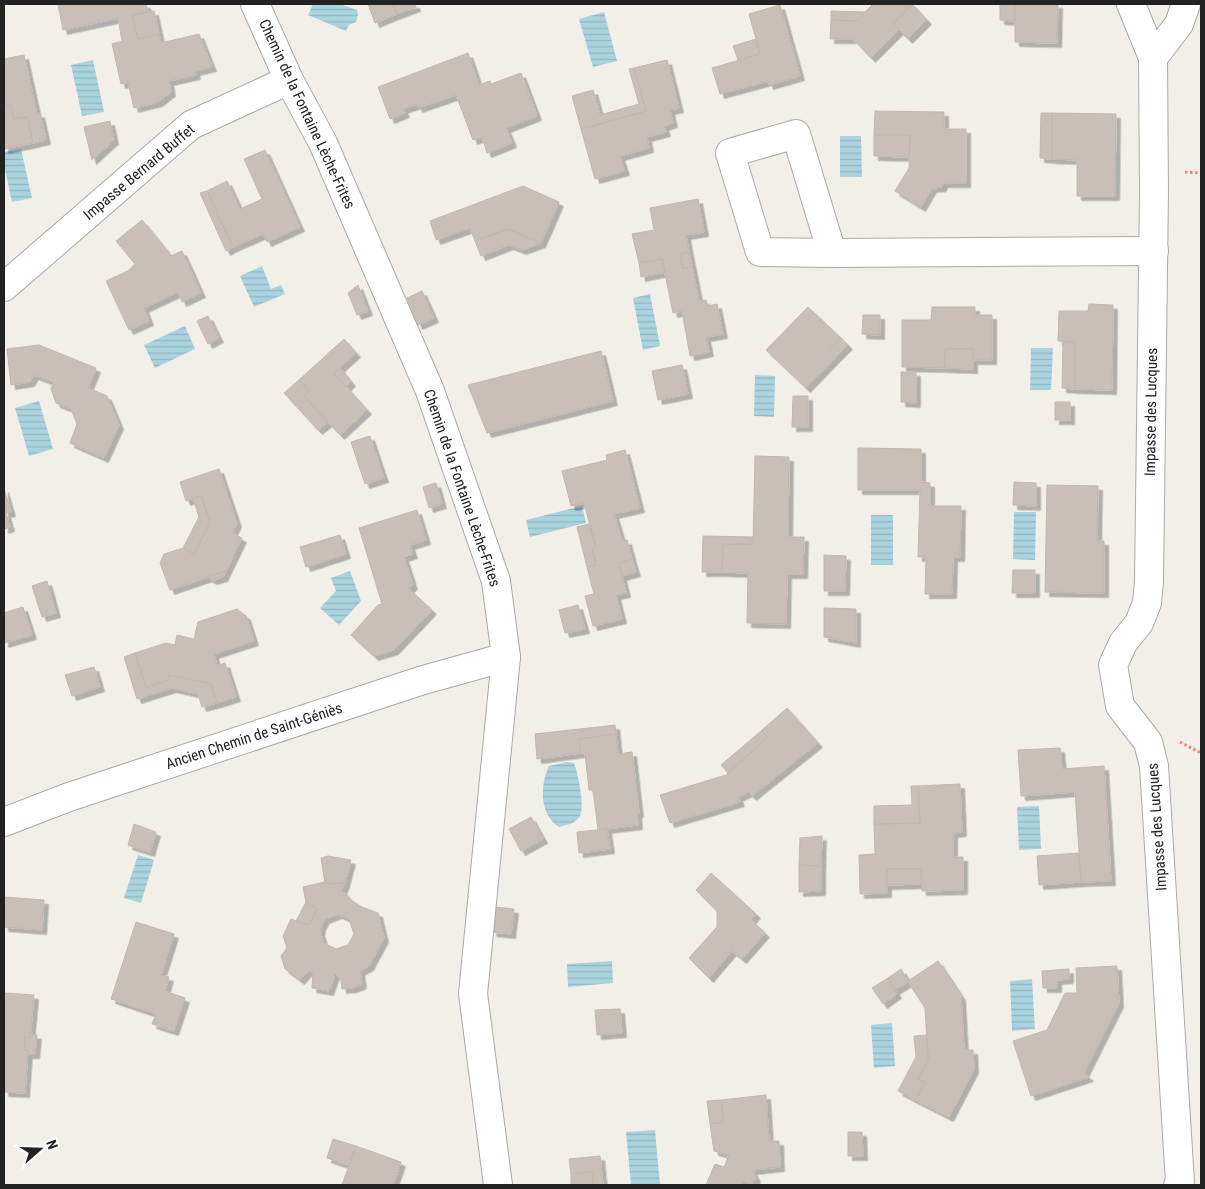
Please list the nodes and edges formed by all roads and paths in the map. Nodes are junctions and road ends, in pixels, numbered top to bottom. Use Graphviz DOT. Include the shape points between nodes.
graph roads {
  1 [pos="255,4"];
  2 [pos="1131,4"];
  3 [pos="1186,4"];
  4 [pos="1154,58"];
  5 [pos="289,80"];
  6 [pos="1154,250"];
  7 [pos="832,253"];
  8 [pos="4,287"];
  9 [pos="506,657"];
  10 [pos="4,822"];
  11 [pos="1180,1184"];
  12 [pos="498,1185"];
  1 -- 5 [label="street, Chemin de la Fontaine Lèche-Frites"];
  2 -- 4 [label="street, Impasse des Lucques"];
  3 -- 4 [label="street" via="1179,24"];
  4 -- 6 [label="street, Impasse des Lucques"];
  5 -- 8 [label="street, Impasse Bernard Buffet" via="191,125"];
  5 -- 9 [label="street, Chemin de la Fontaine Lèche-Frites" via="323,144 430,391 496,581"];
  6 -- 7 [label="street"];
  6 -- 11 [label="street, Impasse des Lucques" via="1149,581 1139,623 1123,642 1113,665 1120,706 1148,742 1154,766"];
  7 -- 7 [label="street" via="796,134 730,153 760,252"];
  9 -- 10 [label="street, Ancien Chemin de Saint-Géniès" via="391,691 69,797"];
  9 -- 12 [label="street, Chemin de la Fontaine Lèche-Frites" via="473,994"];
}
